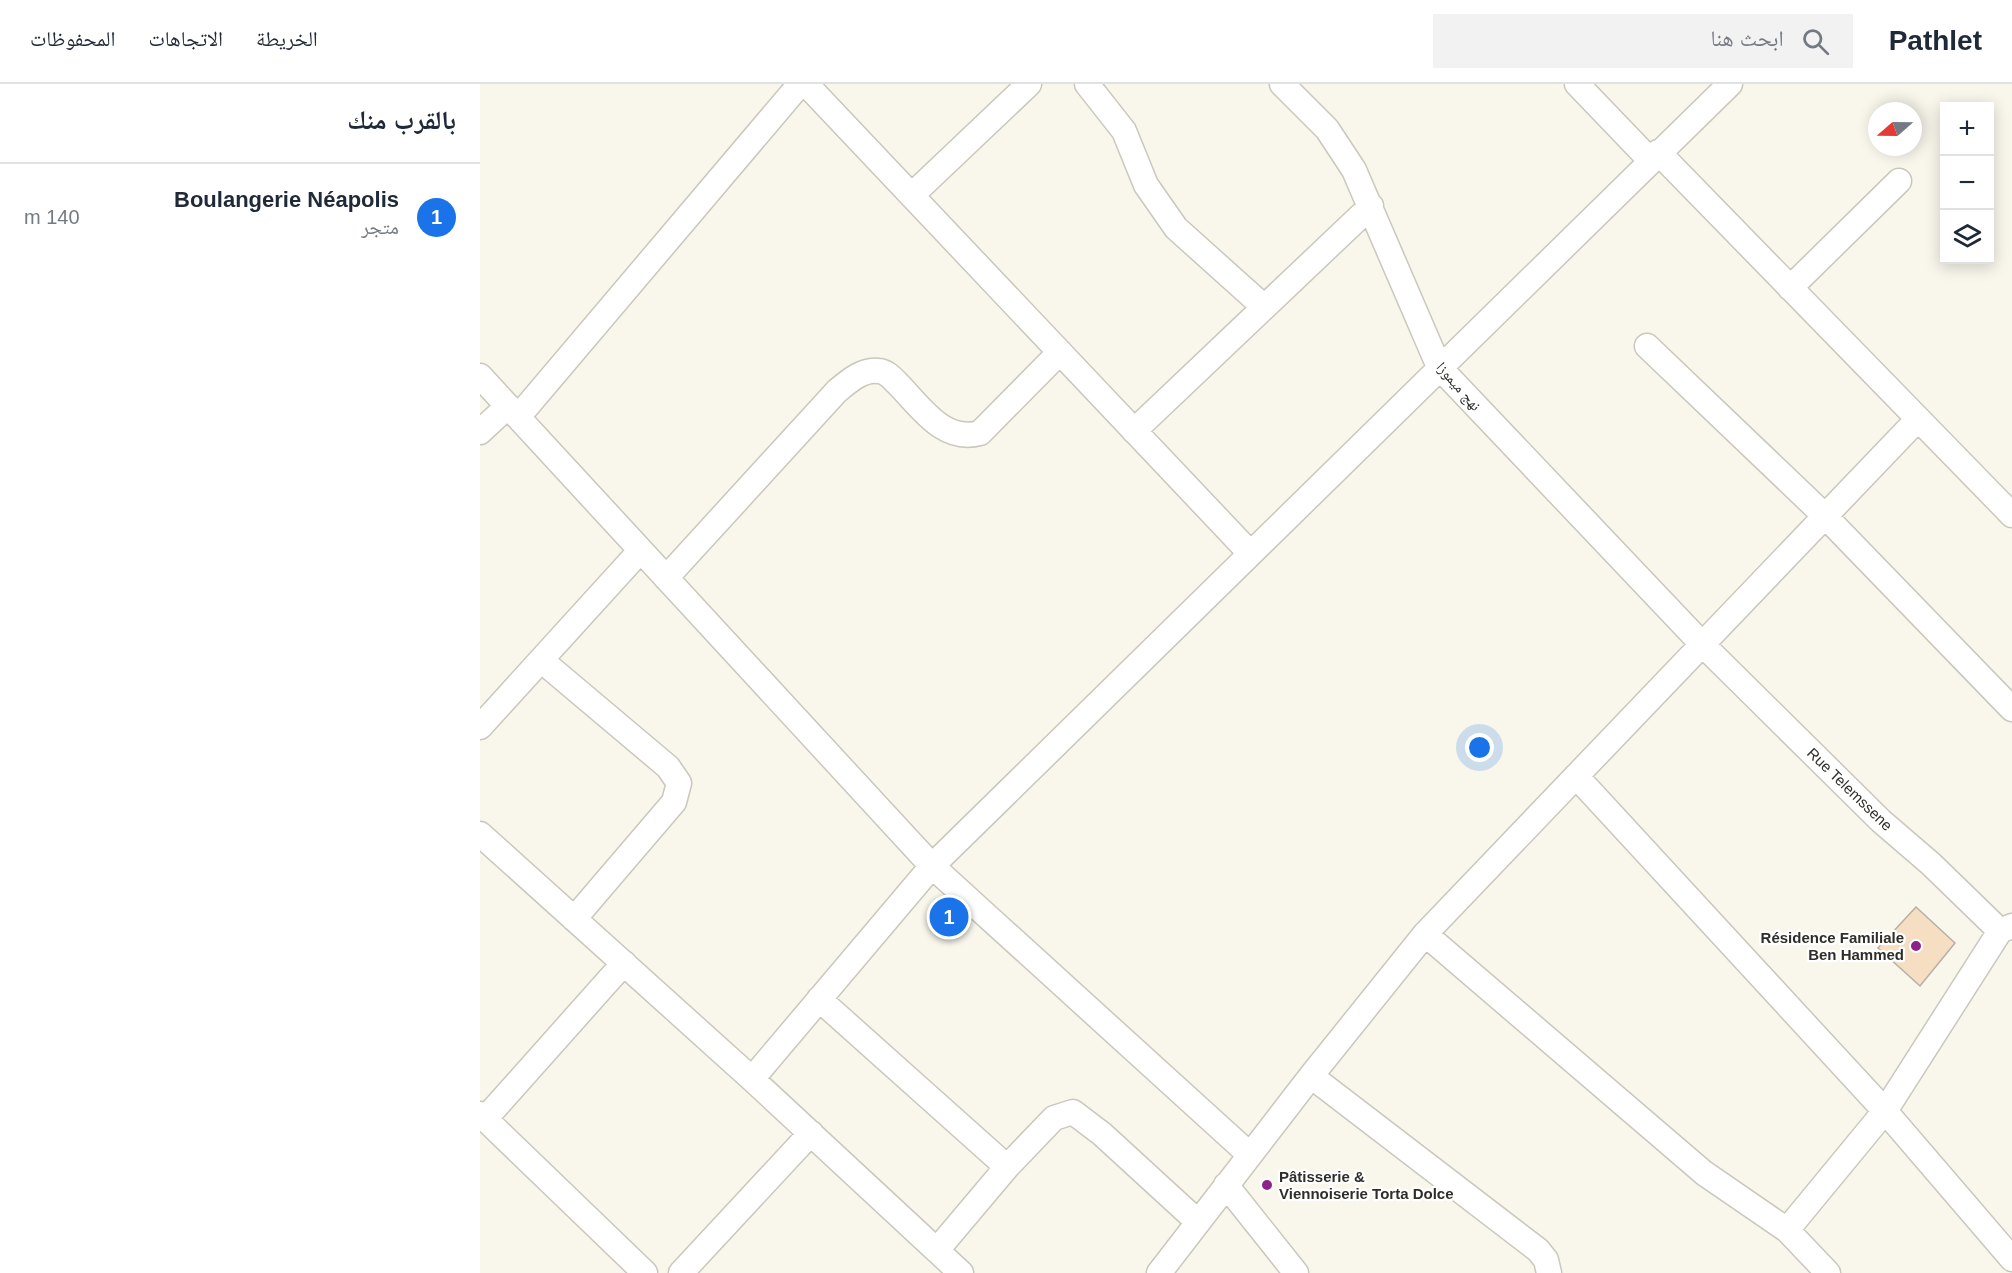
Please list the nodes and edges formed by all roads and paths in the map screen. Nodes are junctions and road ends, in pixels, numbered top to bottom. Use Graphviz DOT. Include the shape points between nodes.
graph roads {
  1 [pos="800,84"];
  2 [pos="806,84"];
  3 [pos="1029,84"];
  4 [pos="1087,84"];
  5 [pos="1282,84"];
  6 [pos="1578,84"];
  7 [pos="1730,84"];
  8 [pos="1654,156"];
  9 [pos="1899,181"];
  10 [pos="912,195"];
  11 [pos="1371,206"];
  12 [pos="1790,288"];
  13 [pos="1264,307"];
  14 [pos="1647,346"];
  15 [pos="1060,352"];
  16 [pos="1439,367"];
  17 [pos="480,376"];
  18 [pos="513,412"];
  19 [pos="1918,419"];
  20 [pos="1134,431"];
  21 [pos="480,432"];
  22 [pos="2012,515"];
  23 [pos="1825,516"];
  24 [pos="640,551"];
  25 [pos="1250,553"];
  26 [pos="666,578"];
  27 [pos="1702,644"];
  28 [pos="541,660"];
  29 [pos="2012,709"];
  30 [pos="480,727"];
  31 [pos="1576,776"];
  32 [pos="480,834"];
  33 [pos="932,866"];
  34 [pos="574,919"];
  35 [pos="2006,928"];
  36 [pos="1425,934"];
  37 [pos="624,963"];
  38 [pos="819,999"];
  39 [pos="1311,1076"];
  40 [pos="752,1079"];
  41 [pos="1885,1111"];
  42 [pos="482,1117"];
  43 [pos="811,1133"];
  44 [pos="1250,1155"];
  45 [pos="1007,1167"];
  46 [pos="1226,1185"];
  47 [pos="1198,1222"];
  48 [pos="1787,1230"];
  49 [pos="937,1250"];
  50 [pos="2012,1259"];
  51 [pos="645,1273"];
  52 [pos="681,1273"];
  53 [pos="961,1273"];
  54 [pos="1159,1273"];
  55 [pos="1296,1273"];
  56 [pos="1549,1273"];
  57 [pos="1828,1273"];
  1 -- 18 [label="street"];
  2 -- 10 [label="street"];
  3 -- 10 [label="street"];
  4 -- 13 [label="street" via="1124,130 1146,185 1176,228"];
  5 -- 11 [label="street, نهج ميموزا" via="1332,136"];
  6 -- 8 [label="street"];
  7 -- 8 [label="street"];
  8 -- 12 [label="street"];
  8 -- 16 [label="street"];
  9 -- 12 [label="street"];
  10 -- 15 [label="street"];
  11 -- 13 [label="street"];
  11 -- 16 [label="street, نهج ميموزا"];
  12 -- 19 [label="street"];
  13 -- 20 [label="street"];
  14 -- 23 [label="street"];
  15 -- 20 [label="street"];
  15 -- 26 [label="street" via="980,433 969,436 942,429 890,376 879,370 852,379"];
  16 -- 25 [label="street"];
  16 -- 27 [label="street, نهج ميموزا"];
  17 -- 18 [label="street"];
  18 -- 21 [label="street"];
  18 -- 24 [label="street"];
  19 -- 22 [label="street"];
  19 -- 23 [label="street"];
  20 -- 25 [label="street"];
  23 -- 27 [label="street"];
  23 -- 29 [label="street"];
  24 -- 26 [label="street"];
  24 -- 28 [label="street"];
  25 -- 33 [label="street"];
  26 -- 33 [label="street"];
  27 -- 31 [label="street"];
  27 -- 35 [label="street, Rue Telemssene" via="1881,821"];
  28 -- 30 [label="street"];
  28 -- 34 [label="street" via="668,767 679,783 674,802"];
  31 -- 36 [label="street"];
  31 -- 41 [label="street"];
  32 -- 34 [label="street"];
  33 -- 38 [label="street"];
  33 -- 44 [label="street"];
  34 -- 37 [label="street"];
  35 -- 41 [label="street"];
  36 -- 39 [label="street"];
  36 -- 48 [label="street" via="1704,1173"];
  37 -- 40 [label="street"];
  37 -- 42 [label="street"];
  38 -- 40 [label="street"];
  38 -- 45 [label="street"];
  39 -- 44 [label="street"];
  39 -- 56 [label="street" via="1538,1250"];
  40 -- 43 [label="street"];
  41 -- 48 [label="street"];
  41 -- 50 [label="street"];
  42 -- 51 [label="street"];
  43 -- 49 [label="street"];
  43 -- 52 [label="street"];
  44 -- 46 [label="street"];
  45 -- 47 [label="street" via="1054,1118 1073,1112"];
  45 -- 49 [label="street"];
  46 -- 47 [label="street"];
  46 -- 55 [label="street"];
  47 -- 54 [label="street"];
  48 -- 57 [label="street"];
  49 -- 53 [label="street"];
}
